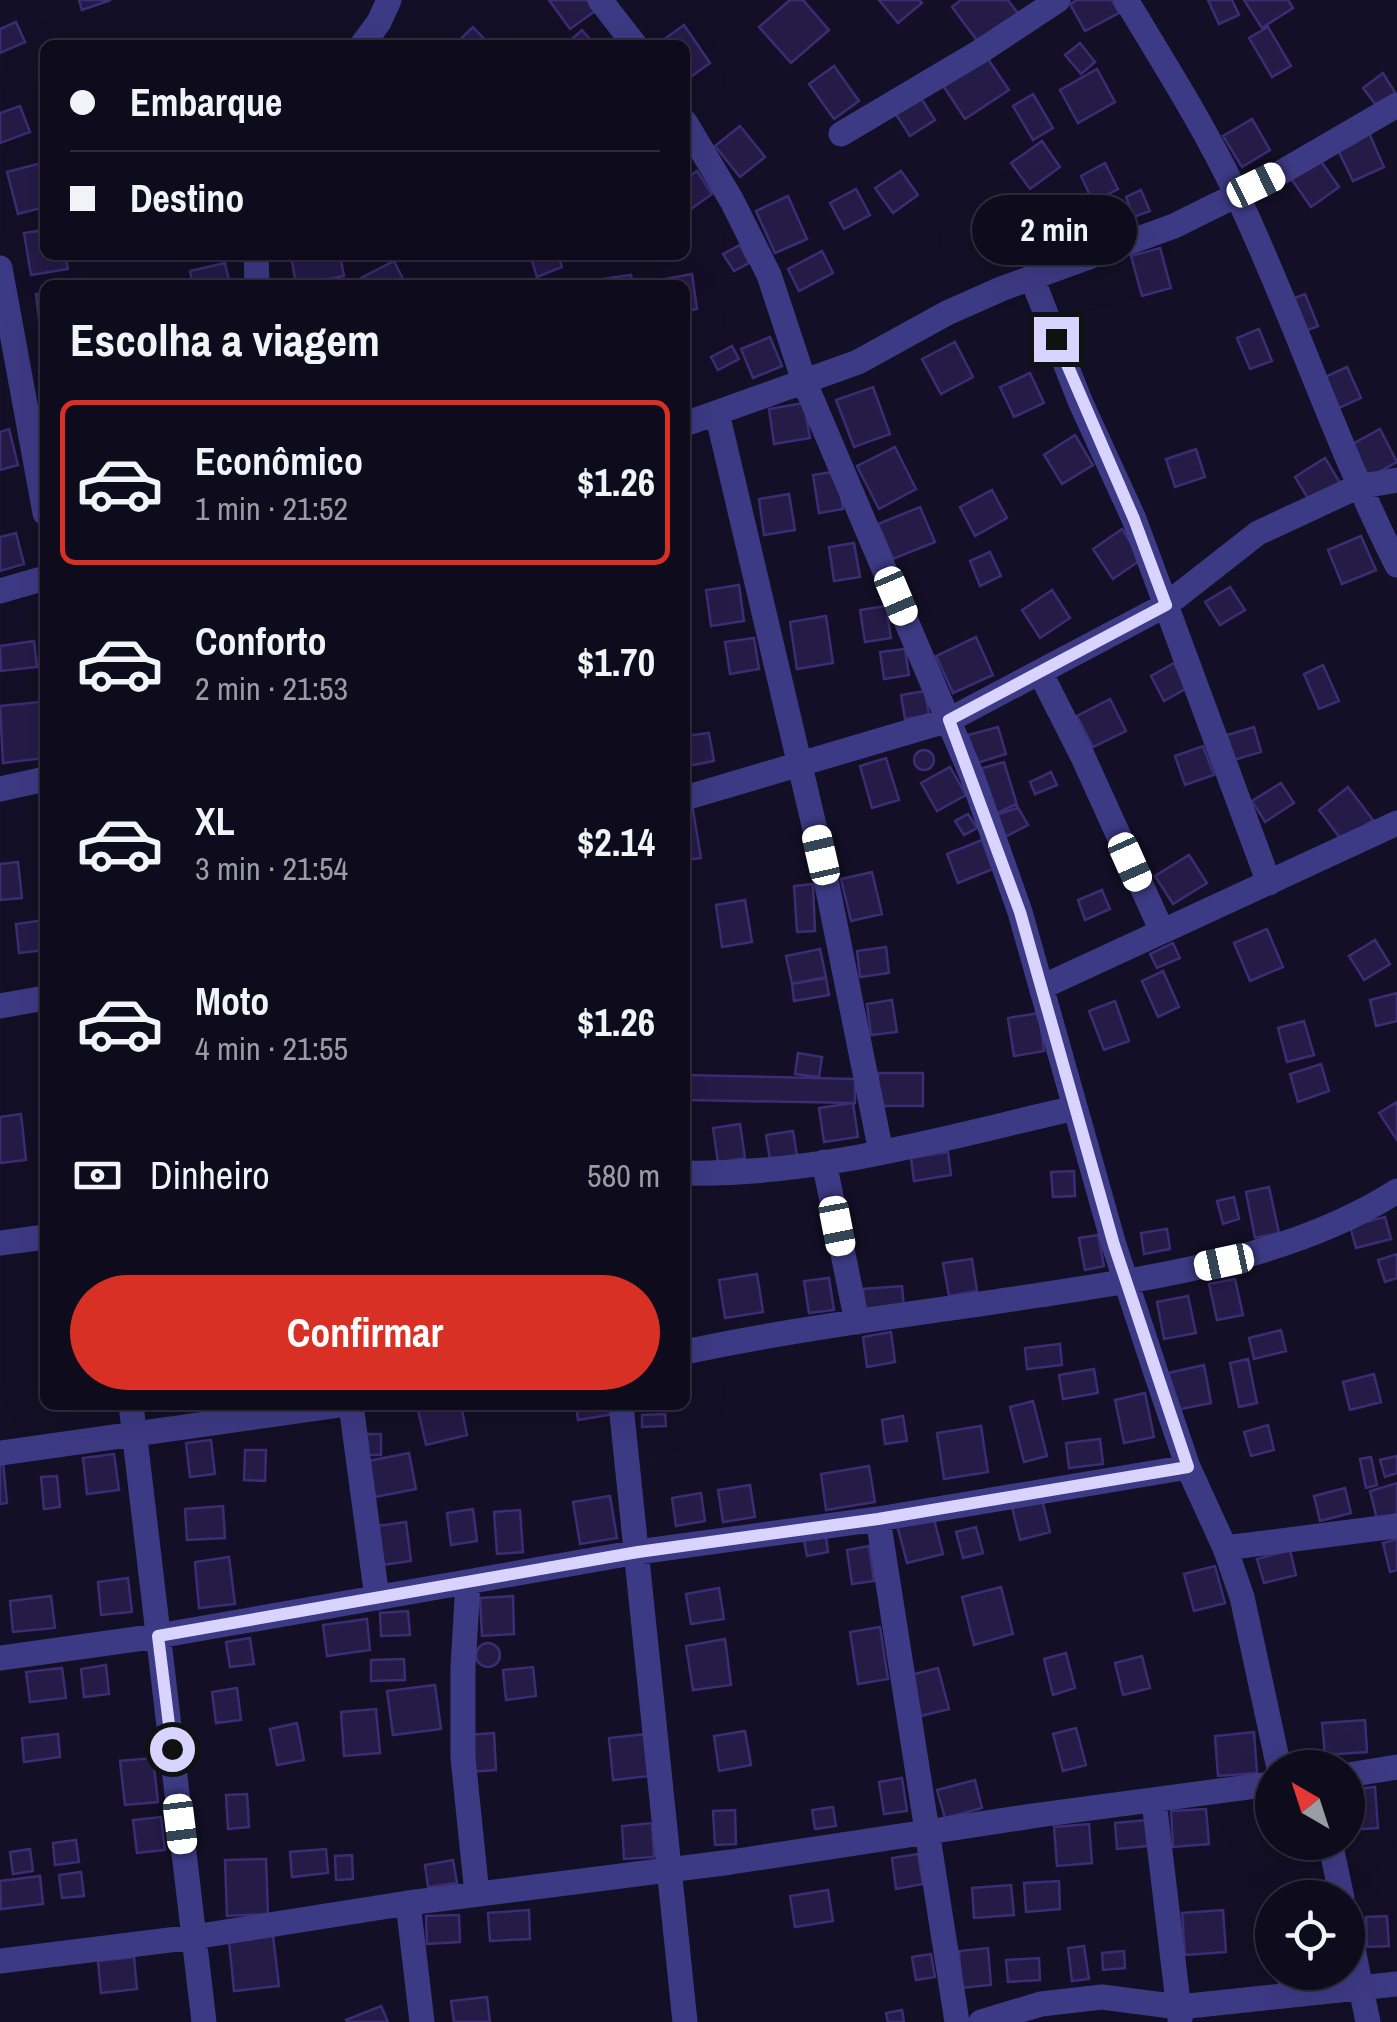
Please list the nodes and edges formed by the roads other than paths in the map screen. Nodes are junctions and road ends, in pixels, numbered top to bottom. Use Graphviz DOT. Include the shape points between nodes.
graph roads {
  1 [pos="389,0"];
  2 [pos="600,0"];
  3 [pos="1058,0"];
  4 [pos="1126,0"];
  5 [pos="366,40"];
  6 [pos="630,40"];
  7 [pos="1397,105"];
  8 [pos="690,130"];
  9 [pos="841,134"];
  10 [pos="1236,195"];
  11 [pos="0,268"];
  12 [pos="1032,278"];
  13 [pos="4,310"];
  14 [pos="804,382"];
  15 [pos="717,413"];
  16 [pos="690,422"];
  17 [pos="1397,480"];
  18 [pos="1357,487"];
  19 [pos="40,488"];
  20 [pos="1397,566"];
  21 [pos="40,579"];
  22 [pos="0,591"];
  23 [pos="1166,605"];
  24 [pos="1040,674"];
  25 [pos="949,720"];
  26 [pos="801,766"];
  27 [pos="40,780"];
  28 [pos="0,789"];
  29 [pos="690,797"];
  30 [pos="1397,823"];
  31 [pos="1269,883"];
  32 [pos="1162,931"];
  33 [pos="1042,987"];
  34 [pos="40,999"];
  35 [pos="0,1006"];
  36 [pos="1076,1108"];
  37 [pos="881,1152"];
  38 [pos="824,1162"];
  39 [pos="690,1173"];
  40 [pos="1397,1191"];
  41 [pos="40,1237"];
  42 [pos="0,1243"];
  43 [pos="1126,1282"];
  44 [pos="856,1322"];
  45 [pos="690,1351"];
  46 [pos="132,1410"];
  47 [pos="304,1410"];
  48 [pos="352,1410"];
  49 [pos="622,1410"];
  50 [pos="134,1434"];
  51 [pos="0,1453"];
  52 [pos="1188,1467"];
  53 [pos="878,1519"];
  54 [pos="1397,1526"];
  55 [pos="1225,1548"];
  56 [pos="638,1552"];
  57 [pos="468,1582"];
  58 [pos="377,1598"];
  59 [pos="158,1636"];
  60 [pos="0,1658"];
  61 [pos="1275,1750"];
  62 [pos="1397,1768"];
  63 [pos="1365,1773"];
  64 [pos="1255,1786"];
  65 [pos="1154,1801"];
  66 [pos="927,1832"];
  67 [pos="669,1870"];
  68 [pos="477,1894"];
  69 [pos="408,1903"];
  70 [pos="194,1937"];
  71 [pos="0,1961"];
  72 [pos="1397,1984"];
  73 [pos="1365,1988"];
  74 [pos="1354,1990"];
  75 [pos="1361,1990"];
  76 [pos="1180,2014"];
  77 [pos="204,2022"];
  78 [pos="422,2022"];
  79 [pos="685,2022"];
  80 [pos="957,2022"];
  81 [pos="981,2022"];
  82 [pos="1368,2022"];
  1 -- 5 [label="street"];
  2 -- 6 [label="street"];
  3 -- 9 [label="street"];
  4 -- 10 [label="street"];
  7 -- 10 [label="street"];
  8 -- 14 [label="street" via="769,275"];
  10 -- 12 [label="street" via="1174,226"];
  10 -- 18 [label="street"];
  11 -- 13 [label="street"];
  12 -- 14 [label="street"];
  12 -- 23 [label="street"];
  13 -- 19 [label="street"];
  14 -- 15 [label="street"];
  14 -- 25 [label="street"];
  15 -- 16 [label="street"];
  15 -- 26 [label="street"];
  17 -- 18 [label="street"];
  18 -- 20 [label="street"];
  18 -- 23 [label="street" via="1258,534"];
  21 -- 22 [label="street"];
  23 -- 24 [label="street"];
  23 -- 31 [label="street"];
  24 -- 25 [label="street"];
  24 -- 32 [label="street"];
  25 -- 26 [label="street"];
  25 -- 33 [label="street"];
  26 -- 29 [label="street"];
  26 -- 37 [label="street"];
  27 -- 28 [label="street"];
  30 -- 31 [label="street"];
  31 -- 32 [label="street"];
  32 -- 33 [label="street"];
  33 -- 36 [label="street"];
  34 -- 35 [label="street"];
  36 -- 37 [label="street"];
  36 -- 43 [label="street"];
  37 -- 38 [label="street"];
  38 -- 39 [label="street" via="778,1171"];
  38 -- 44 [label="street"];
  40 -- 43 [label="street" via="1323,1228 1224,1262"];
  41 -- 42 [label="street"];
  43 -- 44 [label="street"];
  43 -- 52 [label="street"];
  44 -- 45 [label="street"];
  46 -- 50 [label="street"];
  47 -- 50 [label="street"];
  48 -- 58 [label="street"];
  49 -- 56 [label="street"];
  50 -- 51 [label="street"];
  50 -- 59 [label="street"];
  52 -- 53 [label="street"];
  52 -- 55 [label="street"];
  53 -- 56 [label="street"];
  53 -- 66 [label="street"];
  54 -- 55 [label="street"];
  55 -- 61 [label="street"];
  56 -- 57 [label="street"];
  56 -- 67 [label="street"];
  57 -- 58 [label="street"];
  57 -- 68 [label="street" via="462,1758"];
  58 -- 59 [label="street"];
  59 -- 60 [label="street"];
  59 -- 70 [label="street"];
  62 -- 63 [label="street"];
  64 -- 65 [label="street"];
  65 -- 66 [label="street"];
  65 -- 76 [label="street"];
  66 -- 67 [label="street"];
  66 -- 80 [label="street"];
  67 -- 68 [label="street"];
  67 -- 79 [label="street"];
  68 -- 69 [label="street"];
  69 -- 70 [label="street"];
  69 -- 78 [label="street"];
  70 -- 71 [label="street"];
  70 -- 77 [label="street"];
  72 -- 73 [label="street"];
  74 -- 76 [label="street"];
  75 -- 82 [label="street"];
  76 -- 81 [label="street" via="1102,1997 1042,2004"];
}
